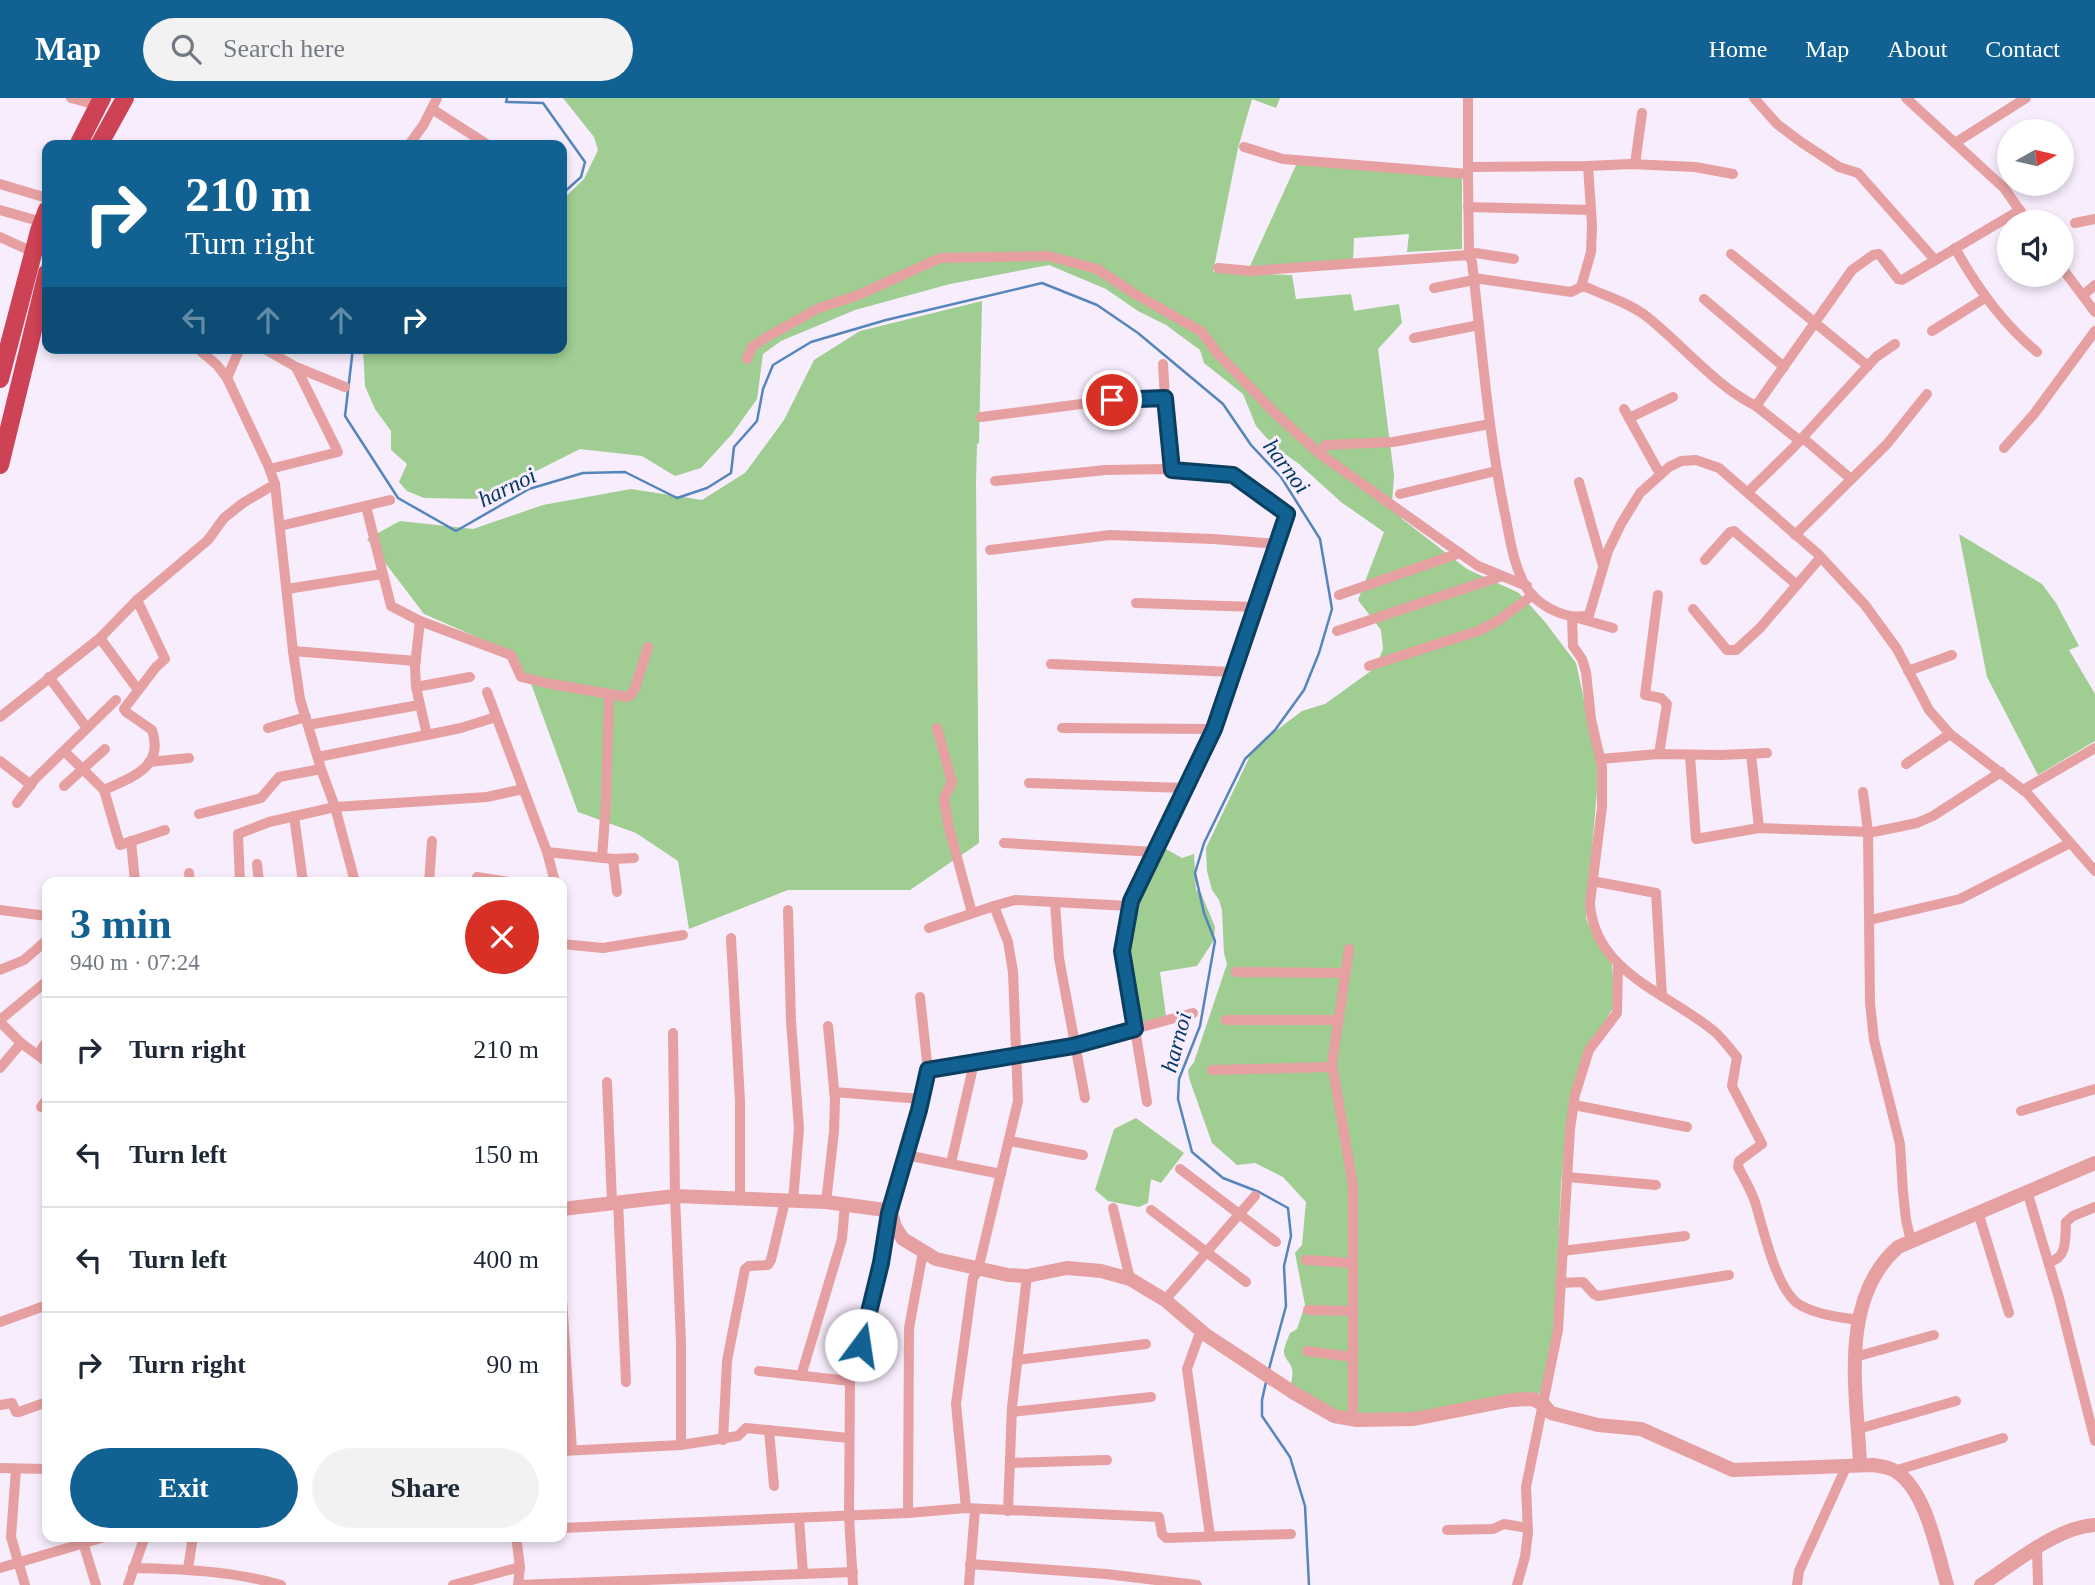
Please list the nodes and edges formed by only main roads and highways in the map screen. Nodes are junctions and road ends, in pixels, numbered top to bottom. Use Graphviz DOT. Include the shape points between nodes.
graph roads {
  1 [pos="125,98"];
  2 [pos="99,102"];
  3 [pos="80,140"];
  4 [pos="102,140"];
  5 [pos="42,229"];
  6 [pos="42,293"];
  7 [pos="4,346"];
  8 [pos="0,379"];
  9 [pos="0,465"];
  1 -- 4 [label="highway"];
  2 -- 3 [label="highway"];
  5 -- 7 [label="highway"];
  6 -- 9 [label="highway"];
  7 -- 8 [label="highway"];
}
